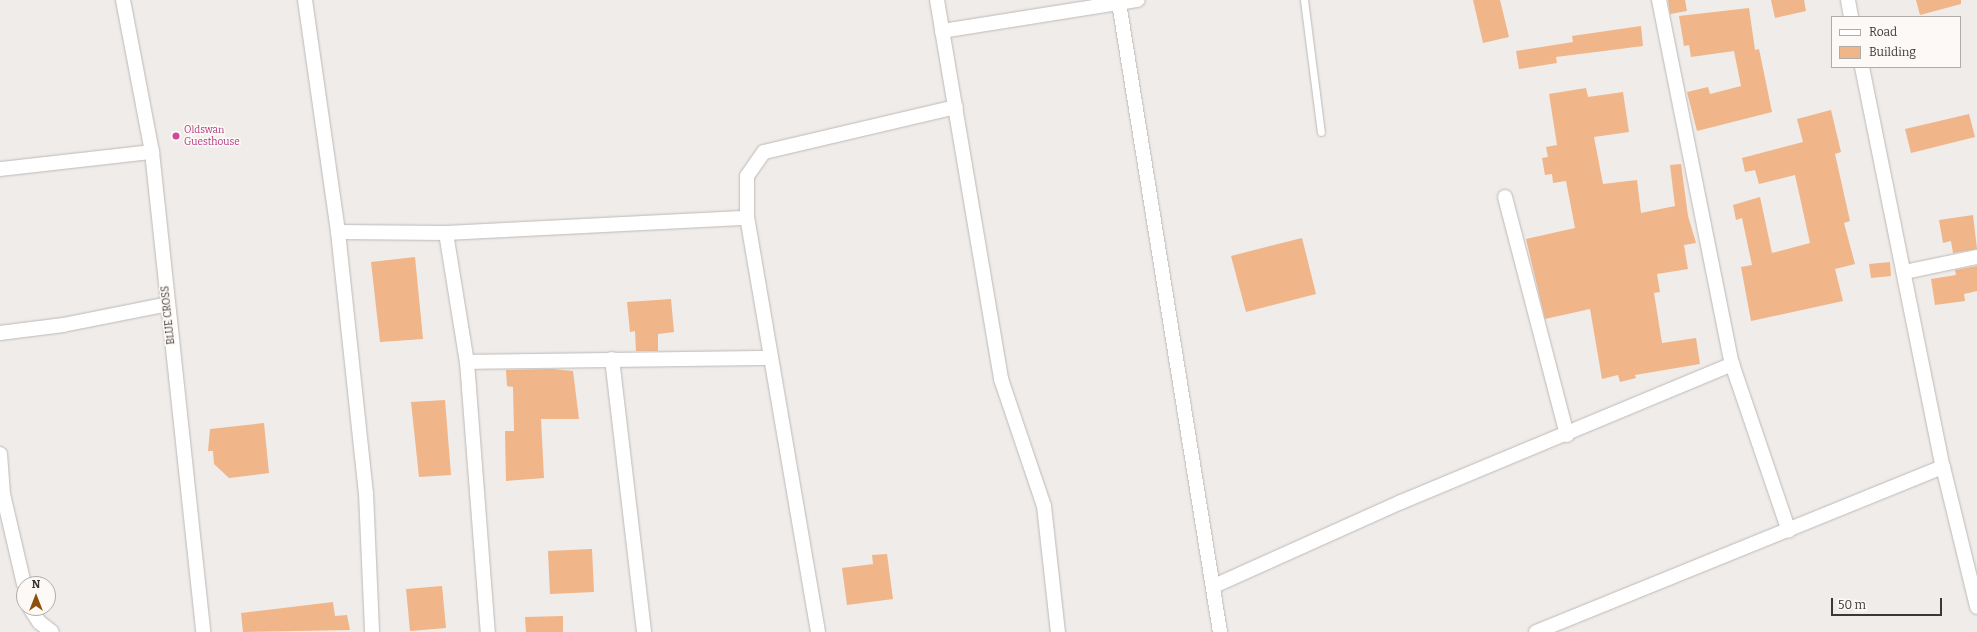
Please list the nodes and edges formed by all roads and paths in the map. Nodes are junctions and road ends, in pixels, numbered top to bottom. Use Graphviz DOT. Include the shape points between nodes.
graph roads {
  1 [pos="122,0"];
  2 [pos="305,0"];
  3 [pos="937,0"];
  4 [pos="1138,0"];
  5 [pos="1304,0"];
  6 [pos="1659,0"];
  7 [pos="1848,0"];
  8 [pos="1119,3"];
  9 [pos="1851,16"];
  10 [pos="942,31"];
  11 [pos="1862,68"];
  12 [pos="956,107"];
  13 [pos="1320,132"];
  14 [pos="152,152"];
  15 [pos="0,169"];
  16 [pos="1505,197"];
  17 [pos="747,218"];
  18 [pos="338,232"];
  19 [pos="446,232"];
  20 [pos="1977,257"];
  21 [pos="1905,272"];
  22 [pos="168,304"];
  23 [pos="0,333"];
  24 [pos="771,358"];
  25 [pos="612,359"];
  26 [pos="468,362"];
  27 [pos="1732,364"];
  28 [pos="1567,435"];
  29 [pos="0,454"];
  30 [pos="1944,467"];
  31 [pos="2,494"];
  32 [pos="1789,531"];
  33 [pos="22,576"];
  34 [pos="1214,586"];
  35 [pos="1977,608"];
  36 [pos="35,616"];
  37 [pos="1554,629"];
  38 [pos="52,632"];
  39 [pos="203,632"];
  40 [pos="372,632"];
  41 [pos="488,632"];
  42 [pos="644,632"];
  43 [pos="818,632"];
  44 [pos="1058,632"];
  45 [pos="1220,632"];
  46 [pos="1536,632"];
  1 -- 14 [label="street, BLUE CROSS"];
  2 -- 18 [label="street"];
  3 -- 10 [label="street"];
  4 -- 8 [label="street"];
  5 -- 13 [label="lane"];
  6 -- 27 [label="street"];
  7 -- 9 [label="street"];
  8 -- 10 [label="street"];
  8 -- 34 [label="street" via="1176,374"];
  10 -- 12 [label="street"];
  11 -- 21 [label="street"];
  12 -- 17 [label="street" via="764,152 747,176"];
  12 -- 44 [label="street" via="1001,379 1044,506"];
  14 -- 15 [label="street"];
  14 -- 22 [label="street, BLUE CROSS"];
  16 -- 28 [label="street"];
  17 -- 19 [label="street"];
  17 -- 24 [label="street"];
  18 -- 19 [label="street"];
  18 -- 40 [label="street" via="366,493"];
  19 -- 26 [label="street"];
  20 -- 21 [label="street"];
  21 -- 30 [label="street"];
  22 -- 23 [label="street" via="62,325"];
  22 -- 39 [label="street, BLUE CROSS"];
  24 -- 25 [label="street"];
  24 -- 43 [label="street"];
  25 -- 26 [label="street"];
  25 -- 42 [label="street"];
  26 -- 41 [label="street"];
  27 -- 28 [label="street"];
  27 -- 32 [label="street"];
  28 -- 34 [label="street" via="1401,502"];
  29 -- 31 [label="street"];
  30 -- 32 [label="street"];
  30 -- 35 [label="street"];
  31 -- 33 [label="street"];
  32 -- 37 [label="street"];
  34 -- 45 [label="street"];
  36 -- 38 [label="street"];
  37 -- 46 [label="street"];
}
